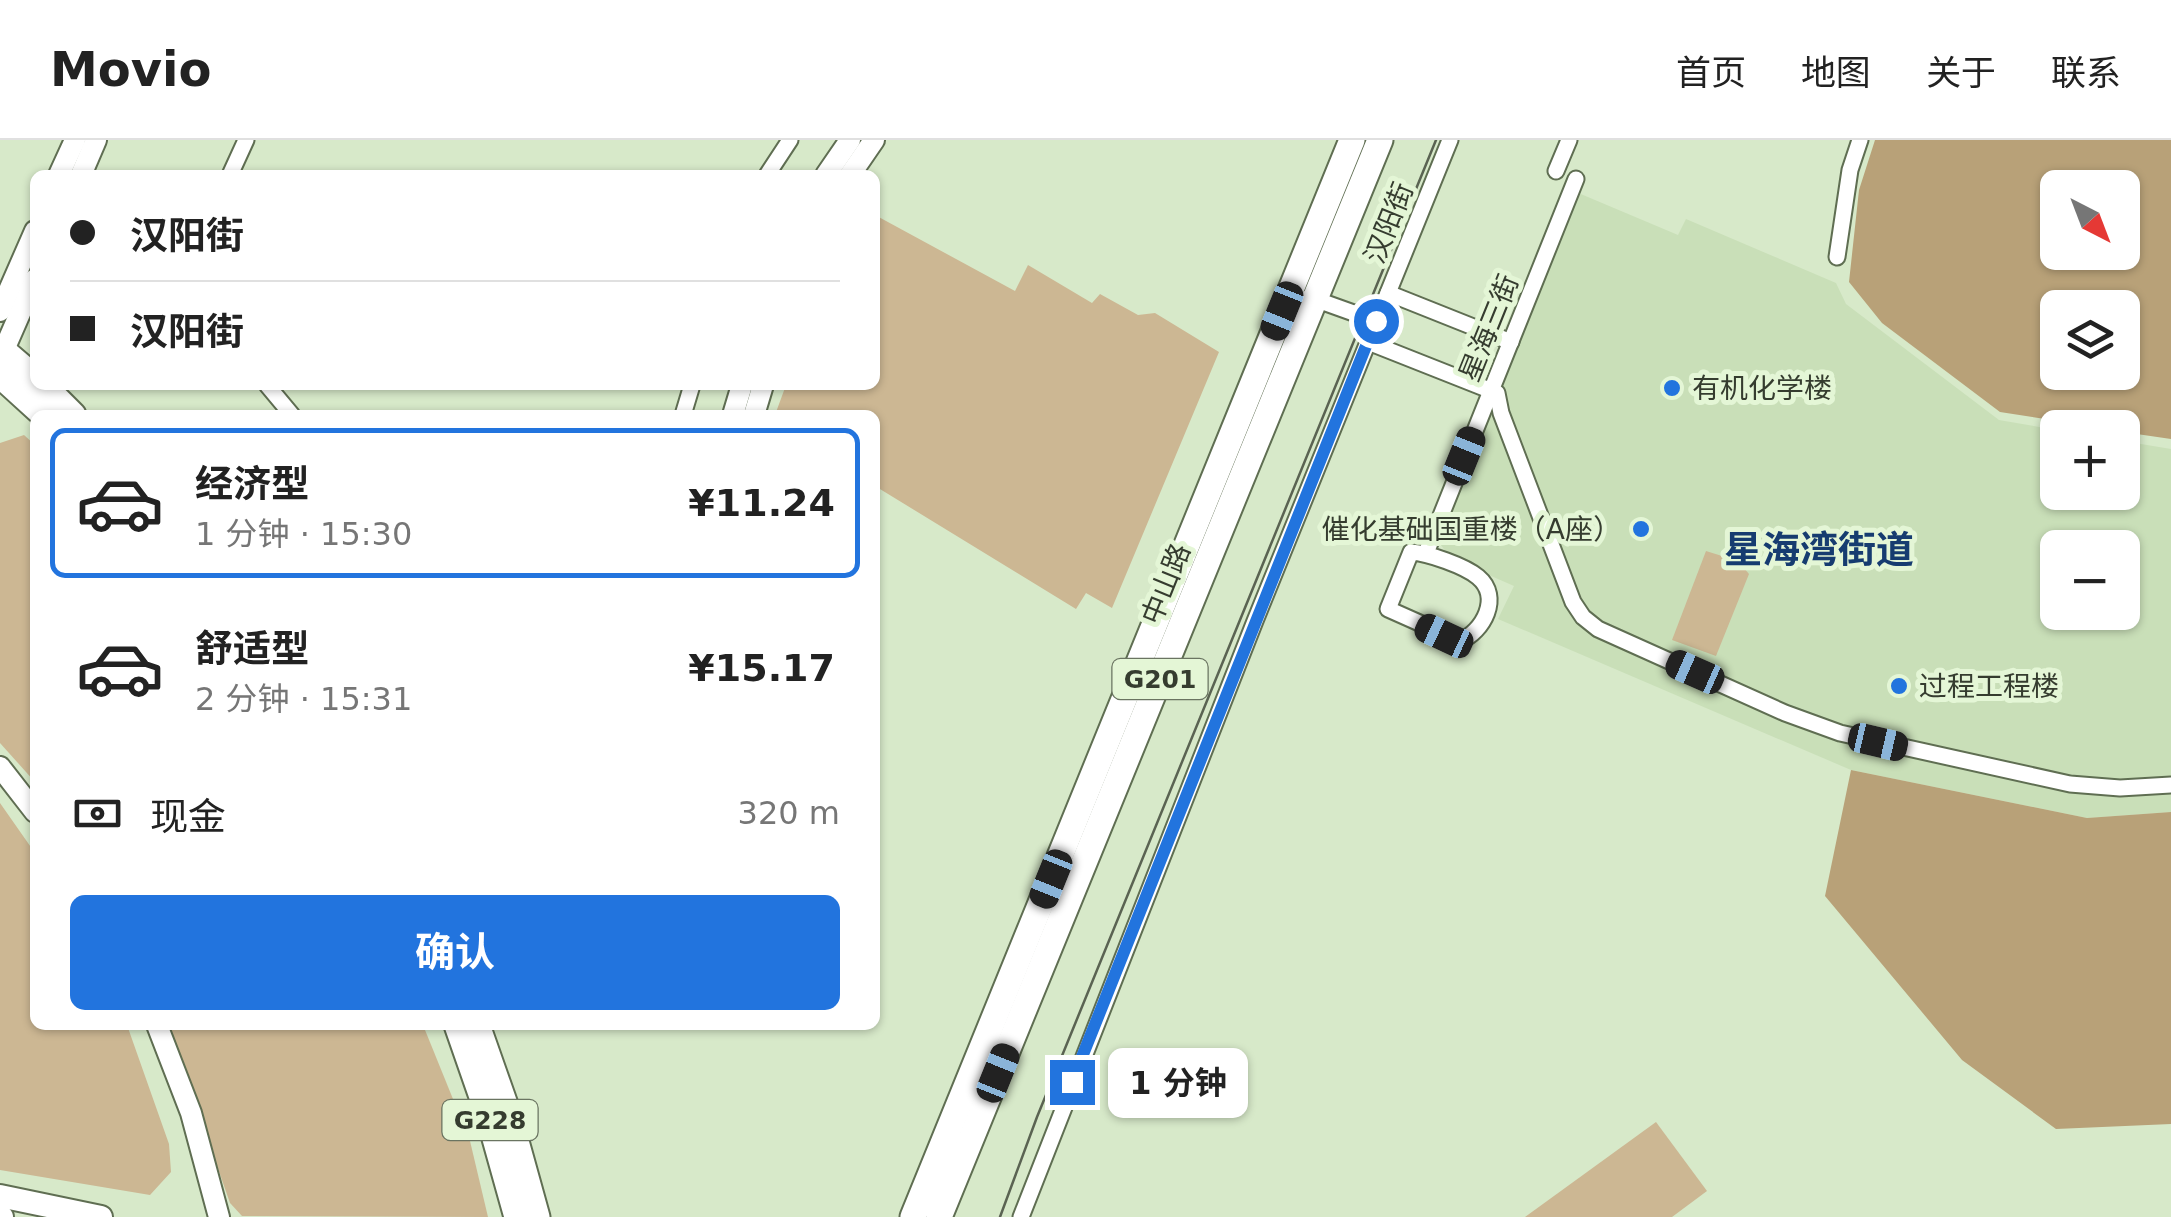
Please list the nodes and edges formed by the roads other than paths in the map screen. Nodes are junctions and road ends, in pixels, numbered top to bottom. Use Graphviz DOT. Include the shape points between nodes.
graph roads {
  1 [pos="75,140"];
  2 [pos="96,140"];
  3 [pos="246,140"];
  4 [pos="790,140"];
  5 [pos="850,140"];
  6 [pos="874,140"];
  7 [pos="1352,140"];
  8 [pos="1380,140"];
  9 [pos="1450,140"];
  10 [pos="1569,140"];
  11 [pos="1860,140"];
  12 [pos="62,170"];
  13 [pos="83,170"];
  14 [pos="232,170"];
  15 [pos="770,170"];
  16 [pos="829,170"];
  17 [pos="853,170"];
  18 [pos="1556,171"];
  19 [pos="1576,178"];
  20 [pos="30,242"];
  21 [pos="1838,257"];
  22 [pos="30,291"];
  23 [pos="1388,293"];
  24 [pos="1303,295"];
  25 [pos="0,311"];
  26 [pos="1376,321"];
  27 [pos="1368,342"];
  28 [pos="1511,342"];
  29 [pos="1,358"];
  30 [pos="30,375"];
  31 [pos="48,390"];
  32 [pos="271,390"];
  33 [pos="1490,390"];
  34 [pos="40,410"];
  35 [pos="69,410"];
  36 [pos="288,410"];
  37 [pos="1426,553"];
  38 [pos="0,767"];
  39 [pos="2171,784"];
  40 [pos="30,806"];
  41 [pos="159,1030"];
  42 [pos="459,1030"];
  43 [pos="479,1030"];
  44 [pos="0,1196"];
  45 [pos="100,1217"];
  46 [pos="218,1217"];
  47 [pos="517,1217"];
  48 [pos="537,1217"];
  49 [pos="913,1217"];
  50 [pos="939,1217"];
  51 [pos="1021,1217"];
  1 -- 12 [label="street"];
  2 -- 13 [label="street"];
  3 -- 14 [label="street"];
  4 -- 15 [label="street"];
  5 -- 16 [label="street"];
  6 -- 17 [label="street"];
  7 -- 24 [label="highway, 中山路 / G201"];
  8 -- 24 [label="highway, 中山路 / G201"];
  9 -- 23 [label="street, 汉阳街"];
  10 -- 18 [label="street"];
  11 -- 21 [label="street"];
  19 -- 28 [label="street, 星海三街"];
  20 -- 25 [label="street"];
  22 -- 29 [label="street"];
  23 -- 26 [label="street, 汉阳街"];
  23 -- 28 [label="street"];
  24 -- 26 [label="street"];
  24 -- 49 [label="highway, 中山路 / G201"];
  24 -- 50 [label="highway, 中山路 / G201"];
  26 -- 27 [label="street, 汉阳街"];
  27 -- 33 [label="street"];
  27 -- 51 [label="street, 汉阳街"];
  28 -- 33 [label="street, 星海三街"];
  29 -- 30 [label="highway"];
  29 -- 34 [label="highway"];
  31 -- 35 [label="highway"];
  32 -- 36 [label="street"];
  33 -- 37 [label="street, 星海三街"];
  33 -- 39 [label="street" via="1497,393 1573,602 1598,629 1840,734 2070,784"];
  37 -- 37 [label="street" via="1411,552 1388,610 1460,642 1473,636 1489,608 1480,578"];
  38 -- 40 [label="street"];
  41 -- 46 [label="street" via="191,1112"];
  42 -- 47 [label="highway, G228"];
  43 -- 48 [label="highway, G228"];
  44 -- 45 [label="main road"];
}
